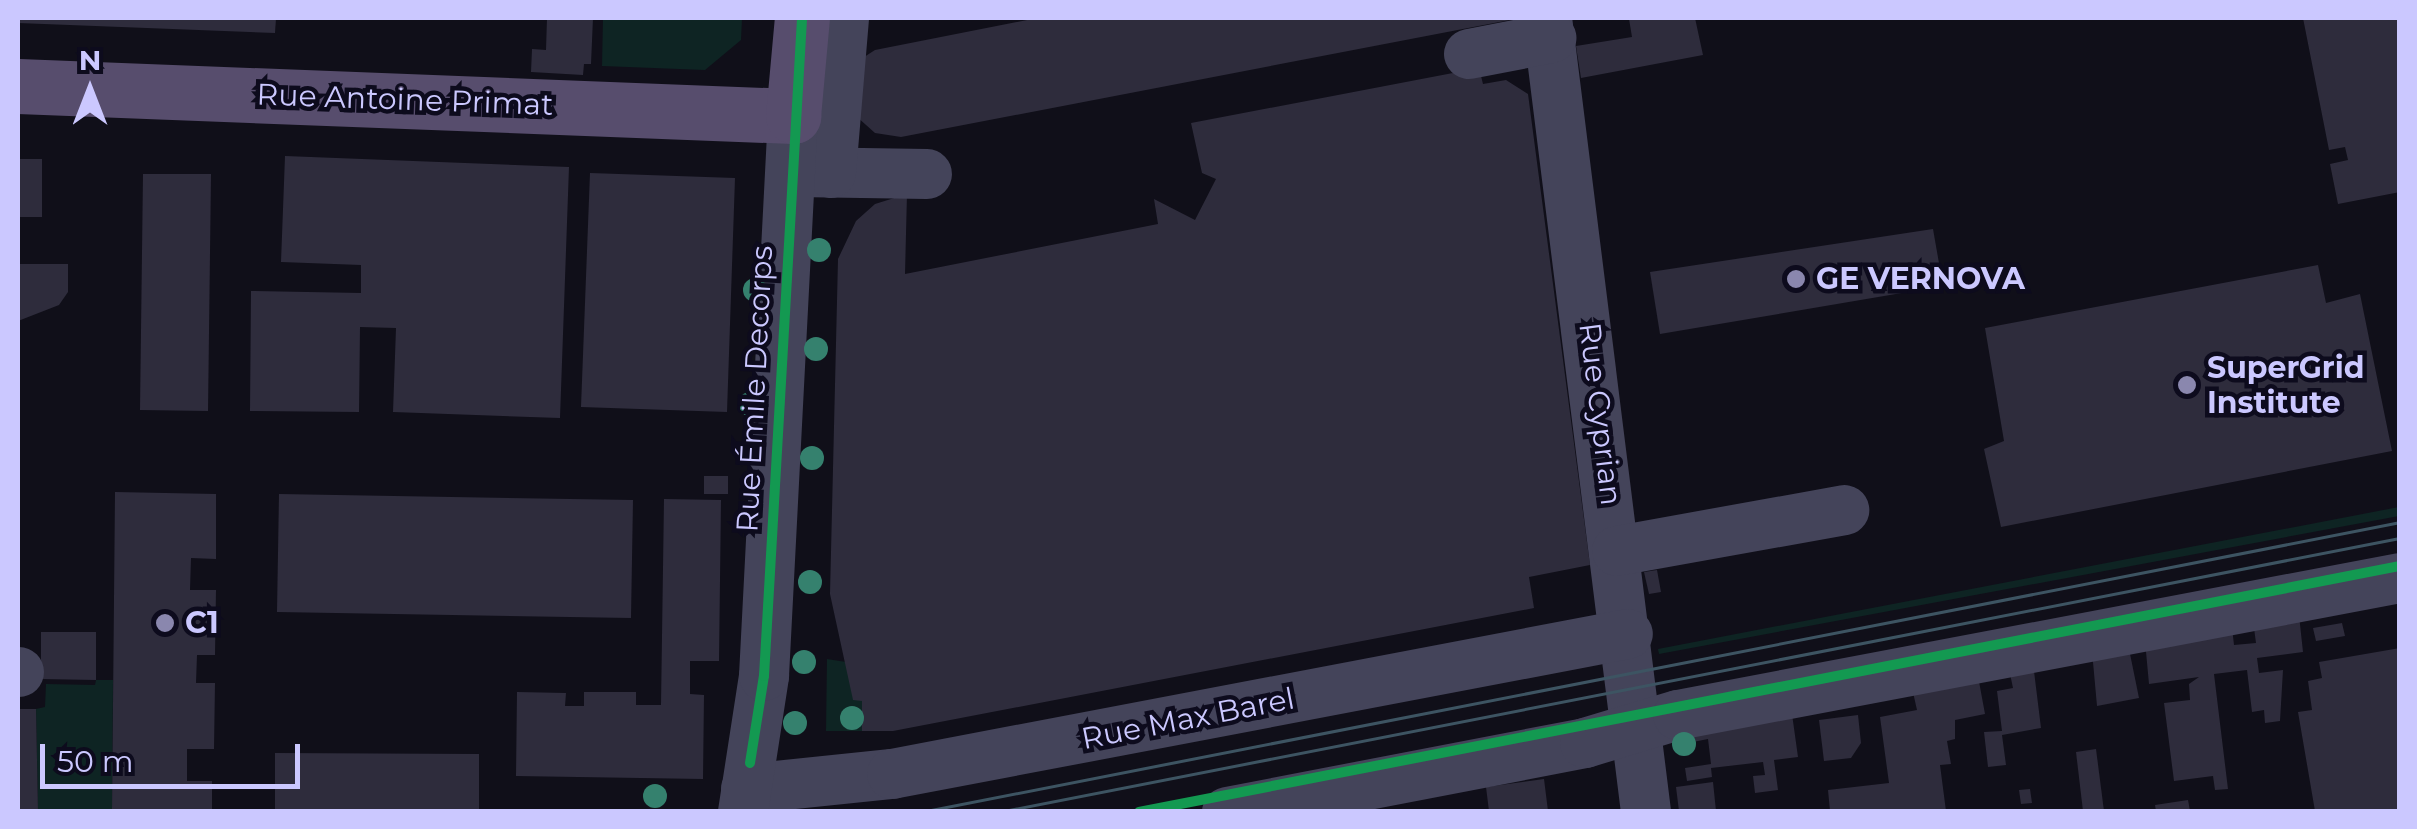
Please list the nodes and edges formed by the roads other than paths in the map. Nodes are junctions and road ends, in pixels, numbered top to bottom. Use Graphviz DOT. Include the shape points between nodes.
graph roads {
  1 [pos="802,18"];
  2 [pos="844,18"];
  3 [pos="1549,28"];
  4 [pos="1469,54"];
  5 [pos="18,86"];
  6 [pos="793,116"];
  7 [pos="811,172"];
  8 [pos="927,174"];
  9 [pos="1844,510"];
  10 [pos="1618,551"];
  11 [pos="2400,578"];
  12 [pos="1628,634"];
  13 [pos="1639,728"];
  14 [pos="745,800"];
  15 [pos="1227,812"];
  16 [pos="1646,812"];
  1 -- 6 [label="main road, Rue Émile Decorps"];
  2 -- 7 [label="street"];
  3 -- 4 [label="street"];
  3 -- 10 [label="street, Rue Cyprian"];
  5 -- 6 [label="main road, Rue Antoine Primat"];
  6 -- 7 [label="street, Rue Émile Decorps"];
  7 -- 8 [label="street"];
  7 -- 14 [label="street, Rue Émile Decorps" via="764,676"];
  9 -- 10 [label="street"];
  10 -- 12 [label="street, Rue Cyprian"];
  11 -- 13 [label="street" via="1678,715"];
  12 -- 13 [label="street, Rue Cyprian"];
  12 -- 14 [label="street, Rue Max Barel"];
  13 -- 15 [label="street"];
  13 -- 16 [label="street, Rue Cyprian"];
}
